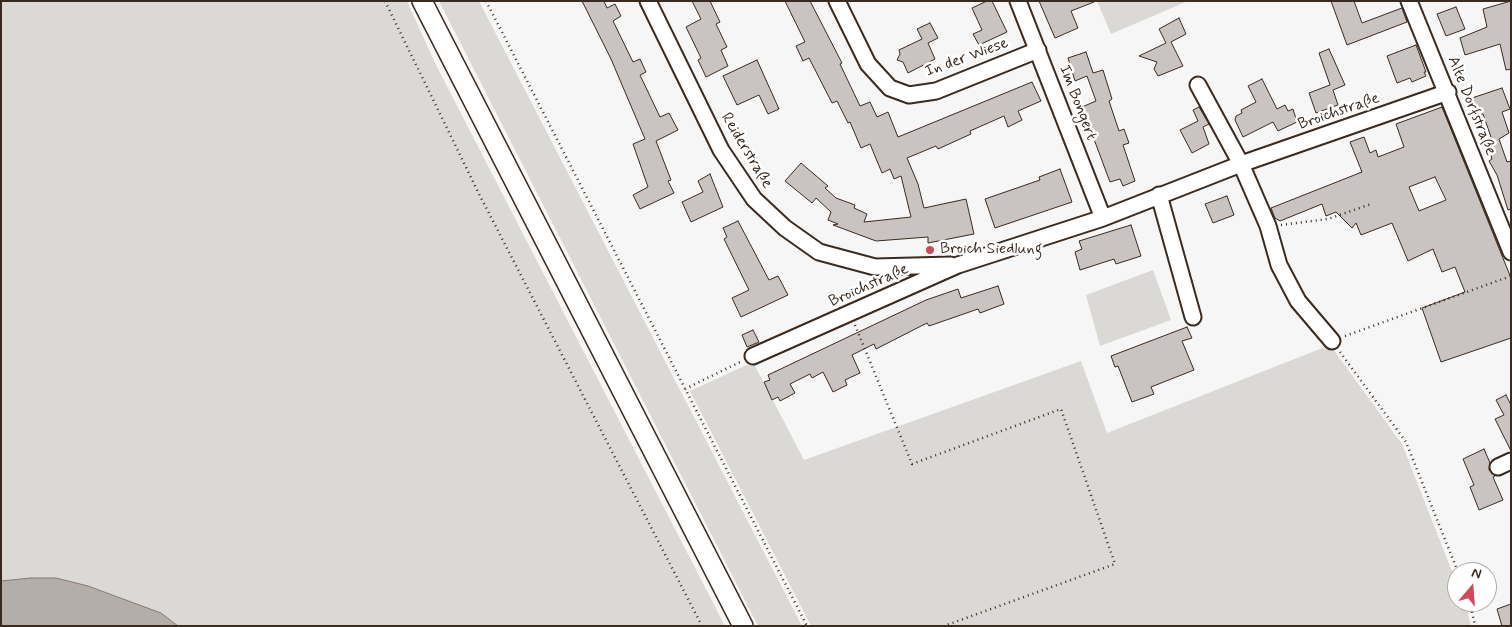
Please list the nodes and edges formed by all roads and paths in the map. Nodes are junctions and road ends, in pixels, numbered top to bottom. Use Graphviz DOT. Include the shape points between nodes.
graph roads {
  1 [pos="385,1"];
  2 [pos="422,1"];
  3 [pos="486,1"];
  4 [pos="648,1"];
  5 [pos="837,1"];
  6 [pos="1018,1"];
  7 [pos="1409,1"];
  8 [pos="1038,50"];
  9 [pos="1198,85"];
  10 [pos="1448,92"];
  11 [pos="1241,164"];
  12 [pos="1159,195"];
  13 [pos="1371,204"];
  14 [pos="1103,218"];
  15 [pos="1268,226"];
  16 [pos="1511,252"];
  17 [pos="958,265"];
  18 [pos="1511,276"];
  19 [pos="851,314"];
  20 [pos="1193,317"];
  21 [pos="1332,341"];
  22 [pos="753,356"];
  23 [pos="684,389"];
  24 [pos="1454,562"];
  25 [pos="1472,612"];
  26 [pos="702,626"];
  27 [pos="743,626"];
  28 [pos="807,626"];
  29 [pos="944,626"];
  30 [pos="1475,626"];
  1 -- 26 [label="path" via="479,194"];
  2 -- 27 [label="main road"];
  3 -- 23 [label="path"];
  4 -- 17 [label="street, Reiderstraße" via="721,150 754,199 785,228 819,252 875,267"];
  5 -- 8 [label="street, In der Wiese" via="868,64 890,88 909,95 936,91"];
  6 -- 8 [label="street, Im Bongert"];
  7 -- 10 [label="street, Alte Dorfstraße"];
  8 -- 14 [label="street, Im Bongert"];
  9 -- 11 [label="street"];
  10 -- 11 [label="street, Broichstraße"];
  10 -- 16 [label="street, Alte Dorfstraße"];
  11 -- 12 [label="street, Broichstraße"];
  11 -- 15 [label="street"];
  12 -- 14 [label="street, Broichstraße"];
  12 -- 20 [label="street"];
  13 -- 15 [label="path" via="1328,219"];
  14 -- 17 [label="street, Broichstraße"];
  15 -- 21 [label="street" via="1279,265 1298,301"];
  17 -- 19 [label="street, Broichstraße"];
  18 -- 21 [label="path"];
  19 -- 22 [label="street, Broichstraße"];
  19 -- 29 [label="path" via="912,464 1061,409 1115,564"];
  21 -- 24 [label="path" via="1406,442"];
  22 -- 23 [label="path"];
  23 -- 28 [label="path"];
  25 -- 30 [label="path"];
}
